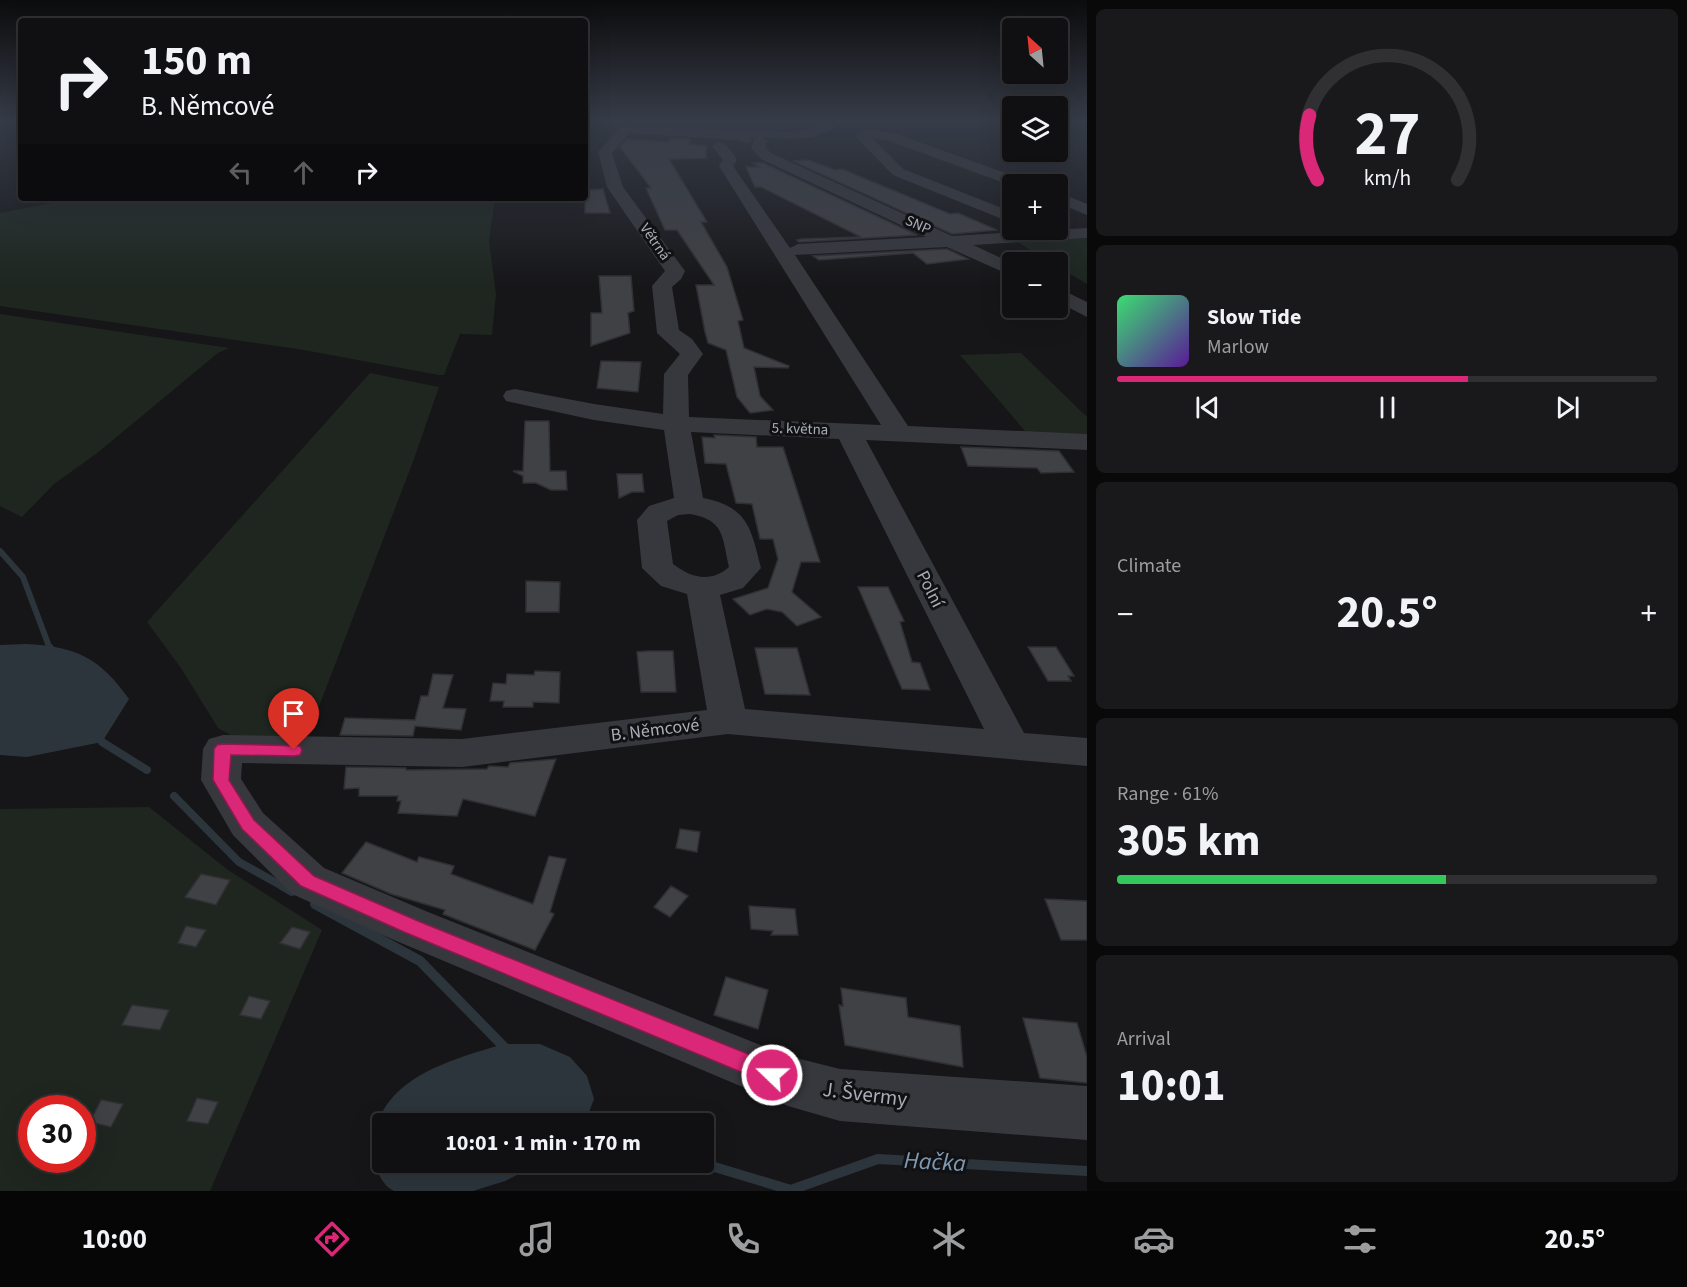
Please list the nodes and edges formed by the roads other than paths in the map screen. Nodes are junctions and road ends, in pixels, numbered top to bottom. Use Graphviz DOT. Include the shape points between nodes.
graph roads {
  1 [pos="610,176"];
  2 [pos="732,176"];
  3 [pos="809,176"];
  4 [pos="907,176"];
  5 [pos="1068,202"];
  6 [pos="1087,210"];
  7 [pos="1002,214"];
  8 [pos="1068,233"];
  9 [pos="1087,233"];
  10 [pos="1002,237"];
  11 [pos="956,242"];
  12 [pos="798,250"];
  13 [pos="1002,265"];
  14 [pos="1068,300"];
  15 [pos="1087,311"];
  16 [pos="515,396"];
  17 [pos="676,424"];
  18 [pos="848,431"];
  19 [pos="900,434"];
  20 [pos="1087,442"];
  21 [pos="690,506"];
  22 [pos="702,588"];
  23 [pos="728,721"];
  24 [pos="1012,747"];
  25 [pos="223,749"];
  26 [pos="1087,752"];
  27 [pos="1087,1113"];
  1 -- 17 [label="street, Větrná" via="675,271 662,286 668,333 692,354 676,374"];
  2 -- 19 [label="street"];
  3 -- 11 [label="street, SNP"];
  4 -- 7 [label="street"];
  5 -- 6 [label="street"];
  8 -- 9 [label="street"];
  10 -- 11 [label="street"];
  11 -- 12 [label="street, SNP"];
  11 -- 13 [label="street, SNP"];
  14 -- 15 [label="street"];
  16 -- 17 [label="street, 5. května"];
  17 -- 18 [label="street, 5. května"];
  17 -- 21 [label="street"];
  18 -- 19 [label="street, 5. května"];
  18 -- 24 [label="street, Polní"];
  19 -- 20 [label="street, 5. května"];
  21 -- 22 [label="street" via="658,512 652,520 658,568 672,579"];
  21 -- 22 [label="street" via="708,507 732,520 745,568 724,586"];
  22 -- 23 [label="street"];
  23 -- 24 [label="street, B. Němcové"];
  23 -- 25 [label="street, B. Němcové" via="462,753"];
  24 -- 26 [label="street, B. Němcové"];
  25 -- 27 [label="street, J. Švermy" via="221,780 248,824 308,881 411,926 798,1084 840,1095"];
}
